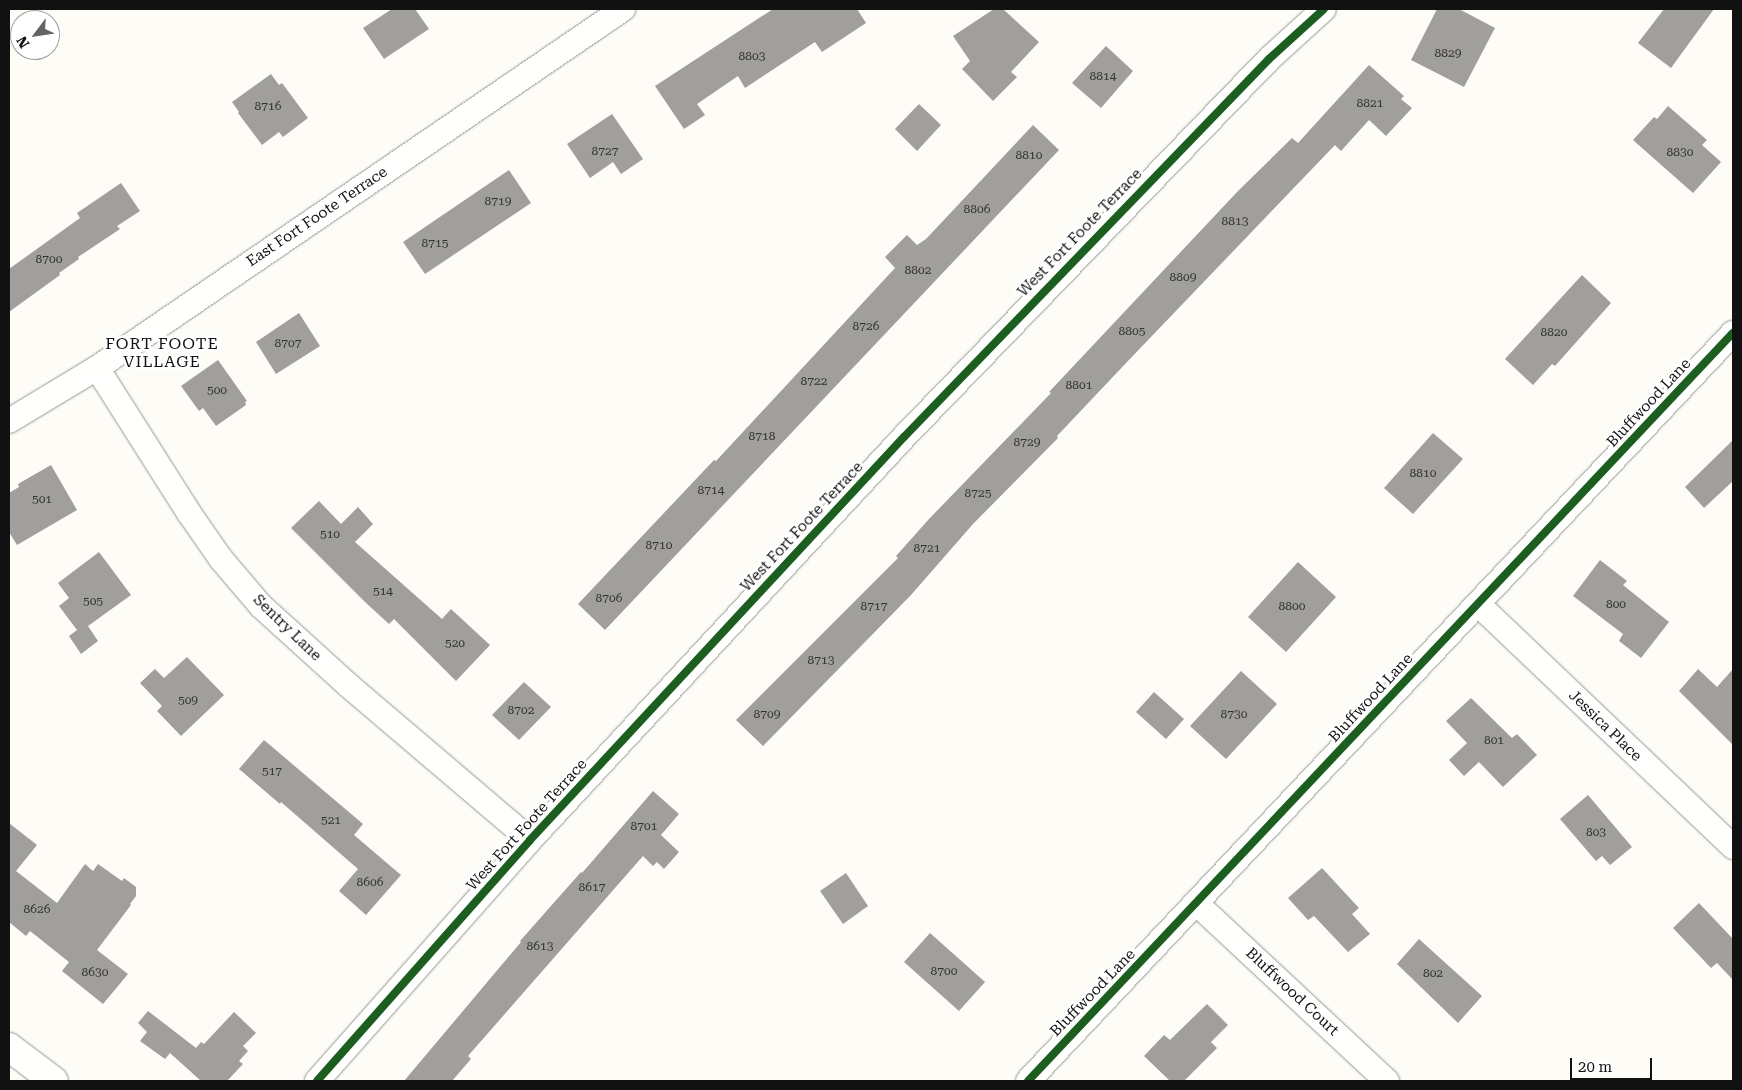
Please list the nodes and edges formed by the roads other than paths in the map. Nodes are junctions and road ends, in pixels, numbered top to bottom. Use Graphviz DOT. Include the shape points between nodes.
graph roads {
  1 [pos="623,9"];
  2 [pos="1324,9"];
  3 [pos="1733,334"];
  4 [pos="97,368"];
  5 [pos="9,421"];
  6 [pos="1479,605"];
  7 [pos="530,840"];
  8 [pos="1733,847"];
  9 [pos="1197,904"];
  10 [pos="9,1047"];
  11 [pos="54,1081"];
  12 [pos="317,1081"];
  13 [pos="1028,1081"];
  14 [pos="1387,1081"];
  1 -- 4 [label="street, East Fort Foote Terrace"];
  2 -- 7 [label="street, West Fort Foote Terrace" via="1269,59 904,437"];
  3 -- 6 [label="street, Bluffwood Lane"];
  4 -- 5 [label="street, East Fort Foote Terrace"];
  4 -- 7 [label="street, Sentry Lane" via="189,513 221,559 261,606 348,685"];
  6 -- 8 [label="street, Jessica Place"];
  6 -- 9 [label="street, Bluffwood Lane"];
  7 -- 12 [label="street, West Fort Foote Terrace"];
  9 -- 13 [label="street, Bluffwood Lane"];
  9 -- 14 [label="street, Bluffwood Court"];
  10 -- 11 [label="street"];
}
